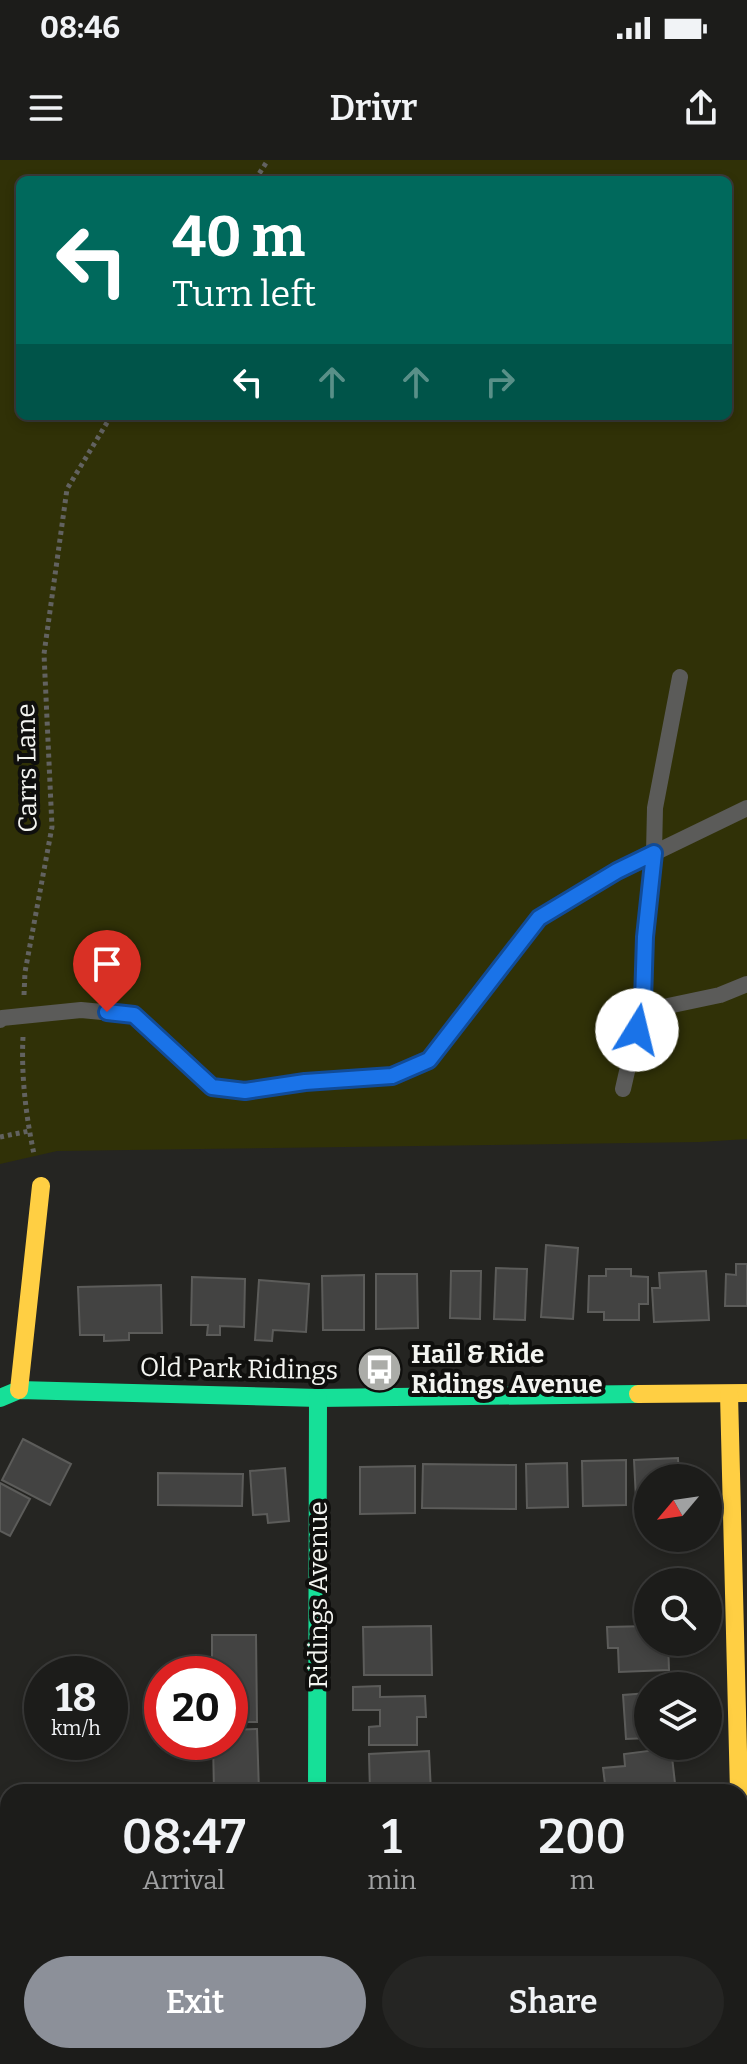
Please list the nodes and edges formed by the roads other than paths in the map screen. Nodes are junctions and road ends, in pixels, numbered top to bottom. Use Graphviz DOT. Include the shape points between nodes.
graph roads {
  1 [pos="680,677"];
  2 [pos="747,808"];
  3 [pos="654,853"];
  4 [pos="747,984"];
  5 [pos="643,1001"];
  6 [pos="0,1020"];
  7 [pos="623,1089"];
  8 [pos="41,1186"];
  9 [pos="19,1390"];
  10 [pos="738,1394"];
  11 [pos="0,1398"];
  12 [pos="318,1398"];
  13 [pos="317,1784"];
  14 [pos="739,1784"];
  1 -- 3 [label="lane" via="655,808"];
  2 -- 3 [label="lane"];
  3 -- 5 [label="lane"];
  3 -- 6 [label="lane" via="539,918 429,1060 392,1076 245,1091 212,1087 134,1015 81,1010"];
  4 -- 5 [label="lane" via="649,1010"];
  5 -- 7 [label="lane"];
  8 -- 9 [label="street"];
  9 -- 11 [label="street"];
  9 -- 12 [label="street, Old Park Ridings"];
  10 -- 12 [label="street, Old Park Ridings"];
  10 -- 14 [label="street"];
  12 -- 13 [label="street, Ridings Avenue"];
}
